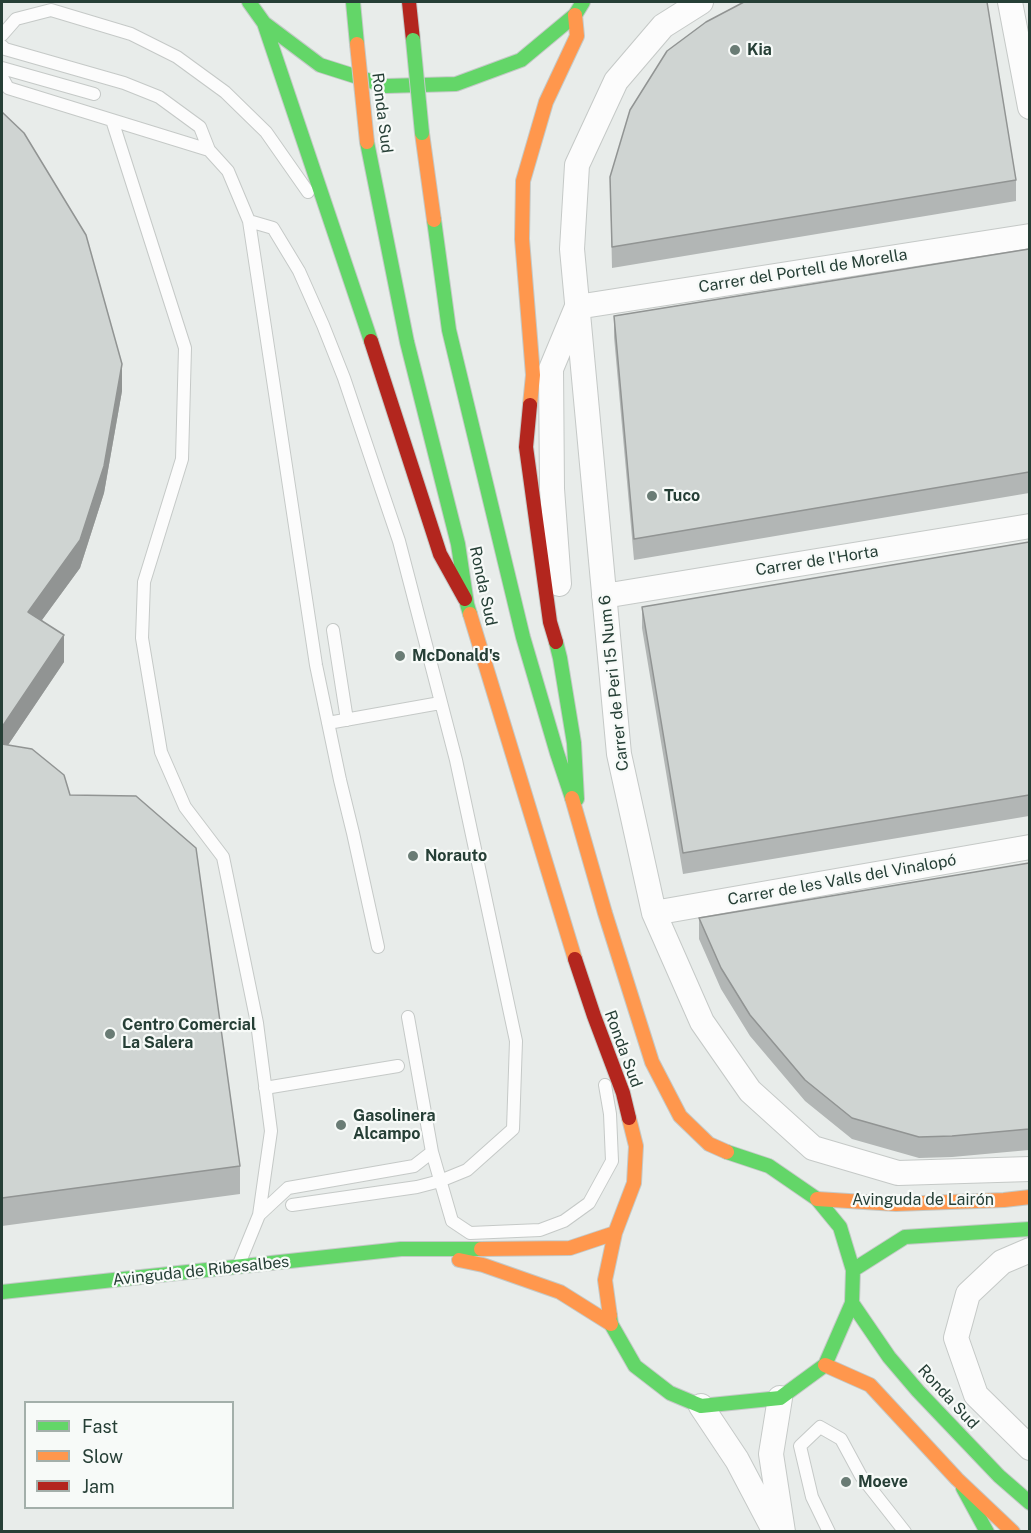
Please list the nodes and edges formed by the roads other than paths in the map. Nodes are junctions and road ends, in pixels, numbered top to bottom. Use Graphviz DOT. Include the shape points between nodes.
graph roads {
  1 [pos="249,2"];
  2 [pos="353,2"];
  3 [pos="409,2"];
  4 [pos="583,2"];
  5 [pos="701,2"];
  6 [pos="1010,2"];
  7 [pos="575,15"];
  8 [pos="264,23"];
  9 [pos="2,35"];
  10 [pos="3,46"];
  11 [pos="2,68"];
  12 [pos="2,77"];
  13 [pos="94,94"];
  14 [pos="1029,106"];
  15 [pos="112,120"];
  16 [pos="209,150"];
  17 [pos="249,221"];
  18 [pos="1029,236"];
  19 [pos="347,272"];
  20 [pos="577,307"];
  21 [pos="1029,526"];
  22 [pos="604,597"];
  23 [pos="467,604"];
  24 [pos="333,630"];
  25 [pos="560,658"];
  26 [pos="440,704"];
  27 [pos="347,720"];
  28 [pos="328,723"];
  29 [pos="578,816"];
  30 [pos="1029,847"];
  31 [pos="654,913"];
  32 [pos="378,947"];
  33 [pos="594,1016"];
  34 [pos="408,1017"];
  35 [pos="398,1066"];
  36 [pos="265,1088"];
  37 [pos="813,1148"];
  38 [pos="432,1152"];
  39 [pos="1029,1169"];
  40 [pos="440,1181"];
  41 [pos="1029,1197"];
  42 [pos="817,1199"];
  43 [pos="292,1204"];
  44 [pos="259,1215"];
  45 [pos="1029,1229"];
  46 [pos="615,1233"];
  47 [pos="401,1249"];
  48 [pos="1029,1250"];
  49 [pos="238,1267"];
  50 [pos="853,1270"];
  51 [pos="2,1292"];
  52 [pos="852,1304"];
  53 [pos="611,1324"];
  54 [pos="825,1365"];
  55 [pos="780,1398"];
  56 [pos="701,1406"];
  57 [pos="1029,1448"];
  58 [pos="957,1479"];
  59 [pos="1029,1503"];
  60 [pos="775,1532"];
  61 [pos="783,1532"];
  62 [pos="828,1532"];
  63 [pos="905,1532"];
  64 [pos="987,1532"];
  65 [pos="1013,1532"];
  1 -- 8 [label="main road"];
  2 -- 23 [label="main road, Ronda Sud, bridge" via="367,142 407,342 458,544"];
  3 -- 29 [label="main road, Ronda Sud, bridge" via="449,330 523,637"];
  4 -- 7 [label="main road"];
  5 -- 20 [label="street, Carrer de Peri 15 Num 6" via="663,26 616,81 576,165 572,249"];
  6 -- 14 [label="street"];
  7 -- 8 [label="main road" via="521,60 456,84 386,86 320,65"];
  7 -- 25 [label="main road" via="577,36 546,102 523,181 522,239 533,375 526,447 550,622"];
  8 -- 19 [label="main road"];
  9 -- 19 [label="lane" via="16,19 51,10 131,34 177,57 225,93 266,132 309,192"];
  10 -- 16 [label="lane" via="159,97 200,127"];
  11 -- 13 [label="lane"];
  12 -- 15 [label="lane" via="8,88"];
  15 -- 16 [label="lane"];
  15 -- 36 [label="lane" via="185,348 182,459 144,582 142,638 161,752 185,807 223,856 257,1023"];
  16 -- 17 [label="lane" via="228,171"];
  17 -- 26 [label="lane" via="273,228 299,271 323,325 399,541"];
  17 -- 28 [label="lane"];
  18 -- 20 [label="street, Carrer del Portell de Morella"];
  19 -- 23 [label="main road" via="440,554"];
  20 -- 22 [label="street, Carrer de Peri 15 Num 6"];
  20 -- 25 [label="street" via="551,369 552,489 562,619"];
  21 -- 22 [label="street, Carrer de l'Horta"];
  22 -- 31 [label="street, Carrer de Peri 15 Num 6" via="619,754"];
  23 -- 33 [label="main road, Ronda Sud"];
  24 -- 27 [label="lane"];
  25 -- 29 [label="main road" via="574,743"];
  26 -- 27 [label="lane"];
  26 -- 40 [label="lane" via="456,760 516,1041 513,1129 467,1170"];
  27 -- 28 [label="lane"];
  28 -- 32 [label="lane"];
  29 -- 42 [label="main road, Ronda Sud" via="652,1062 680,1116 709,1143 769,1166"];
  30 -- 31 [label="street, Carrer de les Valls del Vinalopó"];
  31 -- 37 [label="street, Carrer de Peri 15 Num 6" via="702,1022 750,1091"];
  33 -- 40 [label="lane" via="610,1114 612,1161 589,1203 564,1221 540,1230 470,1233 452,1221"];
  33 -- 46 [label="main road, Ronda Sud" via="623,1093 636,1146 634,1183"];
  34 -- 38 [label="lane"];
  35 -- 36 [label="lane"];
  36 -- 44 [label="lane" via="271,1131"];
  37 -- 39 [label="street, Avinguda de Lairón" via="898,1173"];
  38 -- 40 [label="lane"];
  38 -- 44 [label="lane" via="414,1166 288,1188"];
  40 -- 43 [label="lane"];
  41 -- 42 [label="main road, Avinguda de Lairón" via="896,1204"];
  42 -- 50 [label="main road" via="840,1227"];
  44 -- 49 [label="lane"];
  45 -- 50 [label="main road, Avinguda de Lairón" via="905,1238"];
  46 -- 47 [label="main road, Avinguda de Ribesalbes" via="570,1248"];
  46 -- 53 [label="main road, Ronda Sud" via="605,1280"];
  47 -- 49 [label="main road, Avinguda de Ribesalbes"];
  47 -- 53 [label="main road, Avinguda de Ribesalbes" via="483,1265 516,1276 560,1292"];
  48 -- 57 [label="street" via="1002,1262 968,1294 956,1338 976,1395"];
  49 -- 51 [label="main road, Avinguda de Ribesalbes"];
  50 -- 52 [label="main road"];
  52 -- 54 [label="main road"];
  52 -- 59 [label="main road, Ronda Sud" via="918,1391"];
  53 -- 56 [label="main road" via="635,1366 670,1393"];
  54 -- 55 [label="main road"];
  54 -- 58 [label="main road" via="870,1385"];
  55 -- 56 [label="main road"];
  55 -- 61 [label="street" via="771,1454"];
  56 -- 60 [label="street" via="737,1460"];
  58 -- 64 [label="main road"];
  58 -- 65 [label="main road"];
  62 -- 63 [label="lane" via="812,1497 800,1446 820,1427 841,1439 861,1476"];
}
